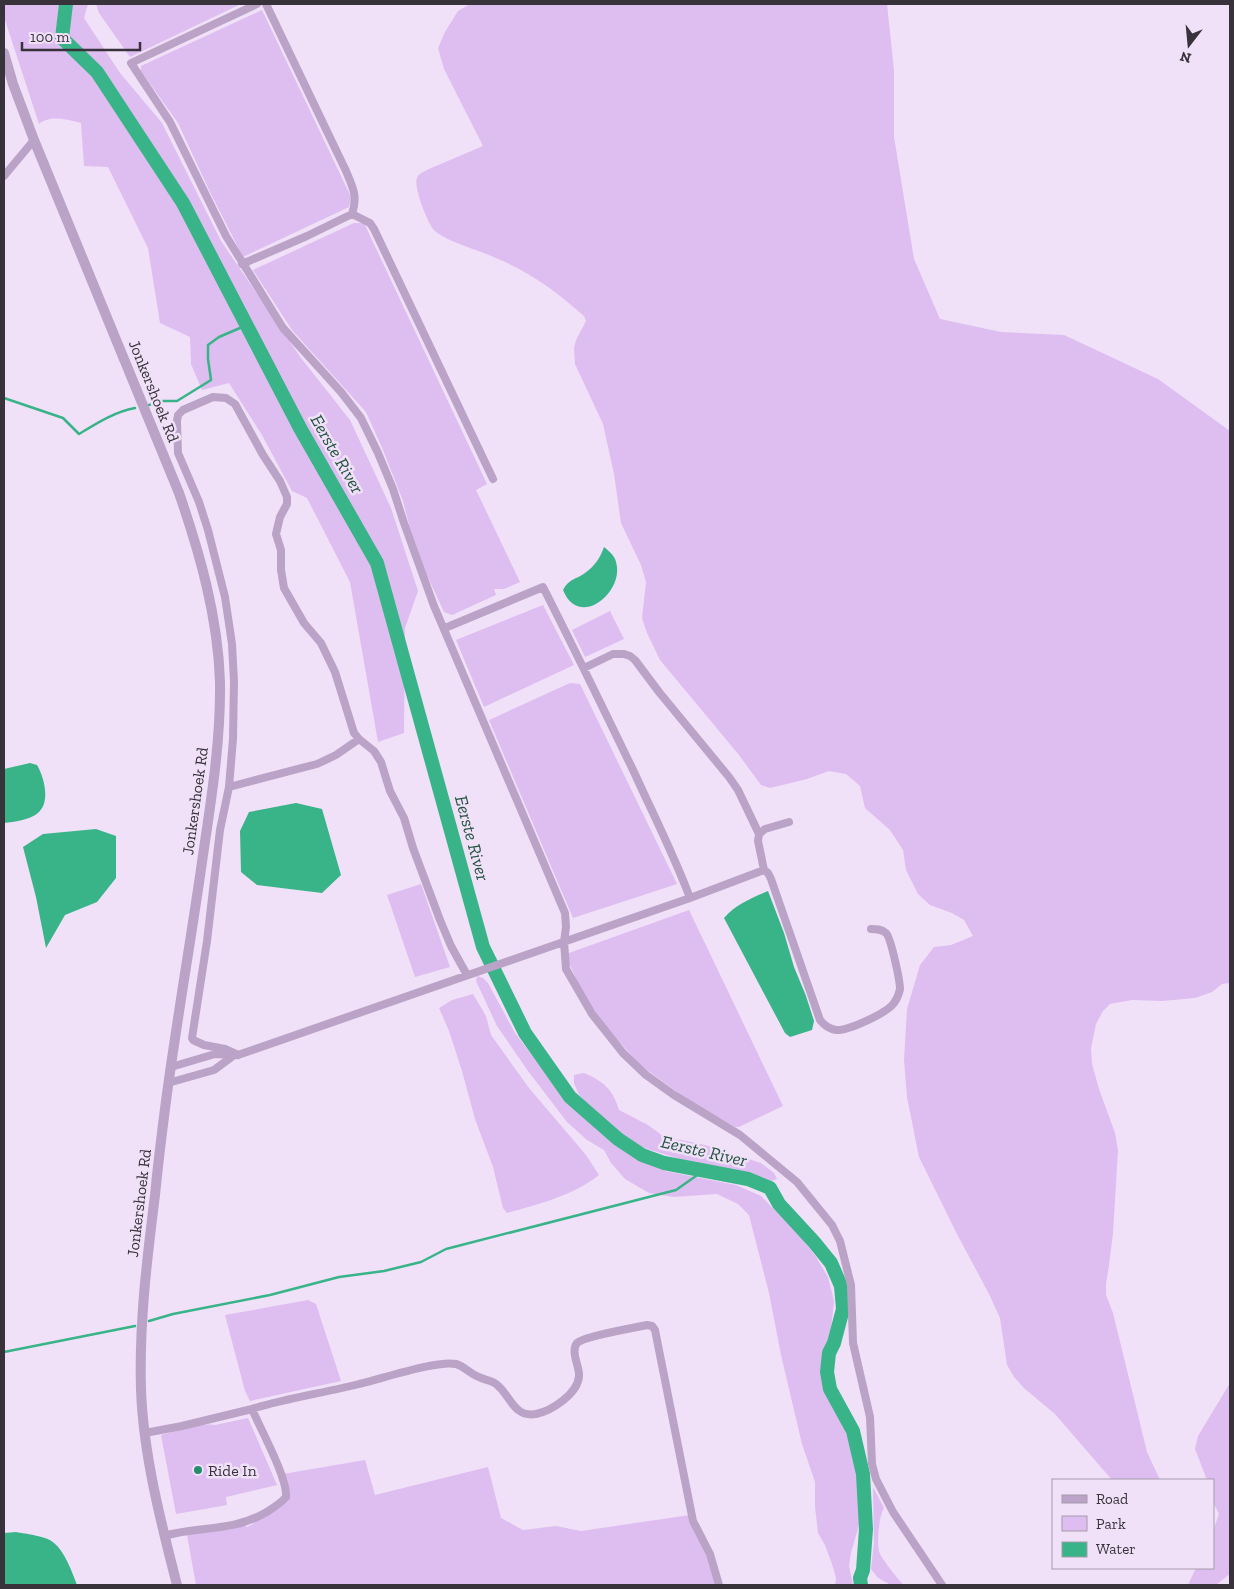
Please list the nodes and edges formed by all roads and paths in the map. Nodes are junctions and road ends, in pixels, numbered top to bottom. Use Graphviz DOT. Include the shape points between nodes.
graph roads {
  1 [pos="257,4"];
  2 [pos="266,4"];
  3 [pos="4,53"];
  4 [pos="4,72"];
  5 [pos="13,84"];
  6 [pos="34,140"];
  7 [pos="4,176"];
  8 [pos="352,214"];
  9 [pos="242,264"];
  10 [pos="493,479"];
  11 [pos="444,628"];
  12 [pos="584,668"];
  13 [pos="359,739"];
  14 [pos="229,786"];
  15 [pos="789,822"];
  16 [pos="758,834"];
  17 [pos="764,870"];
  18 [pos="690,898"];
  19 [pos="871,929"];
  20 [pos="564,942"];
  21 [pos="467,975"];
  22 [pos="236,1055"];
  23 [pos="171,1067"];
  24 [pos="168,1083"];
  25 [pos="252,1409"];
  26 [pos="145,1433"];
  27 [pos="164,1536"];
  28 [pos="177,1585"];
  29 [pos="719,1585"];
  30 [pos="942,1585"];
  1 -- 9 [label="street" via="131,63 170,122"];
  2 -- 8 [label="street" via="354,188 356,199"];
  3 -- 5 [label="street, Jonkershoek Rd"];
  4 -- 5 [label="street"];
  5 -- 6 [label="street, Jonkershoek Rd"];
  6 -- 7 [label="street"];
  6 -- 23 [label="street, Jonkershoek Rd" via="179,493 208,591 215,632 220,682 219,734"];
  8 -- 9 [label="street"];
  8 -- 10 [label="street" via="374,228"];
  9 -- 11 [label="street" via="283,328 361,418 394,489 421,573"];
  11 -- 12 [label="street" via="543,587"];
  11 -- 20 [label="street" via="565,913"];
  12 -- 16 [label="street" via="613,654 624,654 634,660 729,777"];
  12 -- 18 [label="street"];
  13 -- 14 [label="street" via="317,764"];
  13 -- 14 [label="street" via="354,733 332,665 284,588 281,550 276,534 287,496 280,481 235,404 220,397 200,402 178,415 177,448 208,530 229,620 234,681"];
  13 -- 21 [label="street" via="381,762 440,920"];
  14 -- 22 [label="street" via="220,830 192,1038 198,1043"];
  15 -- 16 [label="street"];
  16 -- 17 [label="street"];
  17 -- 18 [label="street"];
  17 -- 19 [label="street" via="771,879 820,1020 832,1029 842,1030 876,1016 890,1008 897,998 900,984 888,936 882,930"];
  18 -- 20 [label="street"];
  20 -- 21 [label="street"];
  20 -- 30 [label="street" via="569,975 592,1014 622,1053 674,1095 740,1135 797,1182 832,1225 840,1241 851,1285 853,1343 870,1417 872,1464 876,1479"];
  21 -- 22 [label="street"];
  22 -- 23 [label="street" via="215,1054"];
  22 -- 24 [label="street" via="214,1070"];
  23 -- 24 [label="street, Jonkershoek Rd"];
  24 -- 26 [label="street, Jonkershoek Rd" via="146,1258 141,1389"];
  25 -- 26 [label="street"];
  25 -- 27 [label="street" via="279,1470 286,1497 267,1511 239,1524"];
  25 -- 29 [label="street" via="427,1367 453,1364 496,1383 518,1411 538,1414 550,1409 575,1388 580,1374 574,1353 578,1343 587,1338 652,1326 693,1521 710,1554"];
  26 -- 27 [label="street, Jonkershoek Rd"];
  27 -- 28 [label="street, Jonkershoek Rd"];
}
